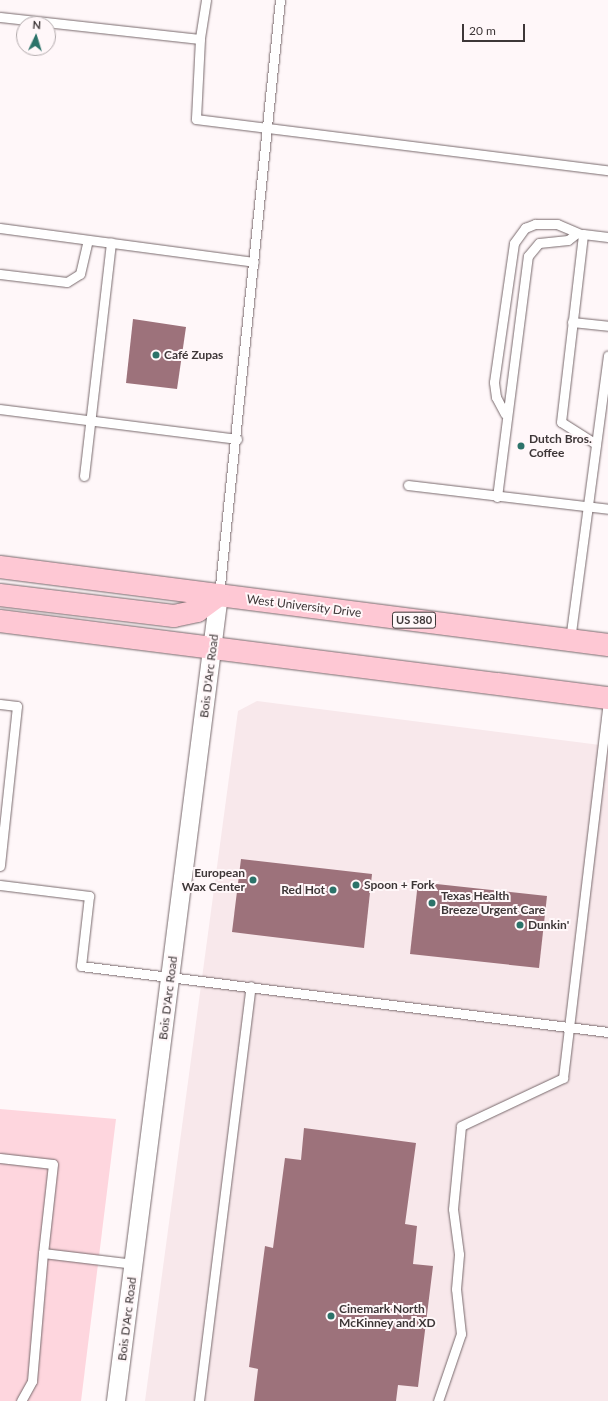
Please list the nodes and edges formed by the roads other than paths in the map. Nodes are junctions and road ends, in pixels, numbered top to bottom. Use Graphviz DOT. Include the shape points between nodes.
graph roads {
  1 [pos="206,0"];
  2 [pos="280,0"];
  3 [pos="0,17"];
  4 [pos="200,40"];
  5 [pos="268,128"];
  6 [pos="608,170"];
  7 [pos="0,228"];
  8 [pos="580,234"];
  9 [pos="608,237"];
  10 [pos="88,240"];
  11 [pos="111,243"];
  12 [pos="254,262"];
  13 [pos="0,274"];
  14 [pos="572,322"];
  15 [pos="608,326"];
  16 [pos="608,356"];
  17 [pos="0,409"];
  18 [pos="505,414"];
  19 [pos="91,420"];
  20 [pos="236,439"];
  21 [pos="596,444"];
  22 [pos="84,476"];
  23 [pos="408,485"];
  24 [pos="497,497"];
  25 [pos="588,507"];
  26 [pos="608,509"];
  27 [pos="0,567"];
  28 [pos="0,595"];
  29 [pos="220,595"];
  30 [pos="0,621"];
  31 [pos="570,640"];
  32 [pos="608,645"];
  33 [pos="212,648"];
  34 [pos="608,698"];
  35 [pos="608,702"];
  36 [pos="0,704"];
  37 [pos="0,866"];
  38 [pos="0,885"];
  39 [pos="170,976"];
  40 [pos="251,986"];
  41 [pos="570,1027"];
  42 [pos="608,1032"];
  43 [pos="0,1158"];
  44 [pos="43,1253"];
  45 [pos="134,1264"];
  46 [pos="21,1401"];
  47 [pos="116,1401"];
  48 [pos="199,1401"];
  49 [pos="438,1401"];
  1 -- 4 [label="lane"];
  2 -- 5 [label="lane"];
  3 -- 4 [label="lane"];
  4 -- 5 [label="lane" via="196,119"];
  5 -- 6 [label="lane"];
  5 -- 12 [label="lane"];
  7 -- 10 [label="lane"];
  8 -- 9 [label="lane"];
  8 -- 14 [label="lane"];
  8 -- 18 [label="lane" via="568,240 539,242 528,256"];
  8 -- 18 [label="lane" via="557,224 535,224 525,228 514,243 494,382 496,397"];
  10 -- 11 [label="lane"];
  10 -- 13 [label="lane" via="80,274 67,282"];
  11 -- 12 [label="lane"];
  11 -- 19 [label="lane"];
  12 -- 20 [label="lane"];
  14 -- 15 [label="lane"];
  14 -- 21 [label="lane" via="561,422"];
  16 -- 21 [label="lane"];
  17 -- 19 [label="lane"];
  18 -- 24 [label="lane"];
  19 -- 20 [label="lane"];
  19 -- 22 [label="lane"];
  20 -- 29 [label="lane"];
  21 -- 25 [label="lane"];
  23 -- 24 [label="lane"];
  24 -- 25 [label="lane"];
  25 -- 26 [label="lane"];
  25 -- 31 [label="lane"];
  27 -- 29 [label="highway, West University Drive / US 380"];
  28 -- 29 [label="highway" via="174,616 197,610"];
  29 -- 31 [label="highway, West University Drive / US 380"];
  29 -- 33 [label="street, Bois D'Arc Road"];
  30 -- 33 [label="highway"];
  31 -- 32 [label="highway, West University Drive / US 380"];
  33 -- 34 [label="highway"];
  33 -- 39 [label="street, Bois D'Arc Road"];
  35 -- 41 [label="lane"];
  36 -- 37 [label="lane" via="17,706"];
  38 -- 39 [label="lane" via="89,896 81,966"];
  39 -- 40 [label="lane"];
  39 -- 45 [label="street, Bois D'Arc Road"];
  40 -- 41 [label="lane"];
  40 -- 48 [label="lane"];
  41 -- 42 [label="lane"];
  41 -- 49 [label="lane" via="563,1078 461,1126 453,1209 459,1254 456,1289 460,1334"];
  43 -- 44 [label="lane" via="53,1164"];
  44 -- 45 [label="lane"];
  44 -- 46 [label="lane" via="32,1381"];
  45 -- 47 [label="street, Bois D'Arc Road"];
}
